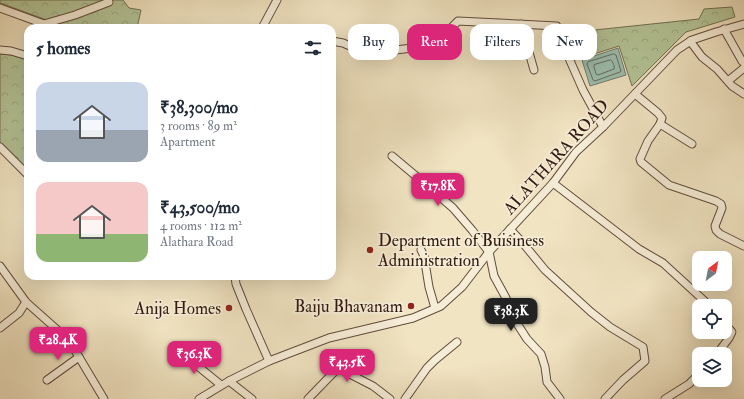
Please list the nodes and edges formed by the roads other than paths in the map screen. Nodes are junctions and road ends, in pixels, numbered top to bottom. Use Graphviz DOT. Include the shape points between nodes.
graph roads {
  1 [pos="277,0"];
  2 [pos="108,2"];
  3 [pos="0,8"];
  4 [pos="44,24"];
  5 [pos="264,24"];
  6 [pos="520,24"];
  7 [pos="744,24"];
  8 [pos="534,25"];
  9 [pos="724,29"];
  10 [pos="690,41"];
  11 [pos="336,42"];
  12 [pos="0,50"];
  13 [pos="24,55"];
  14 [pos="531,60"];
  15 [pos="744,63"];
  16 [pos="744,68"];
  17 [pos="534,70"];
  18 [pos="728,81"];
  19 [pos="635,94"];
  20 [pos="744,94"];
  21 [pos="660,124"];
  22 [pos="603,127"];
  23 [pos="692,144"];
  24 [pos="0,147"];
  25 [pos="392,156"];
  26 [pos="24,171"];
  27 [pos="553,182"];
  28 [pos="510,229"];
  29 [pos="744,246"];
  30 [pos="421,250"];
  31 [pos="489,252"];
  32 [pos="0,266"];
  33 [pos="3,275"];
  34 [pos="235,280"];
  35 [pos="702,299"];
  36 [pos="26,302"];
  37 [pos="435,308"];
  38 [pos="0,328"];
  39 [pos="457,342"];
  40 [pos="178,350"];
  41 [pos="79,357"];
  42 [pos="269,361"];
  43 [pos="47,380"];
  44 [pos="229,381"];
  45 [pos="692,381"];
  46 [pos="222,385"];
  47 [pos="104,399"];
  48 [pos="199,399"];
  49 [pos="252,399"];
  50 [pos="308,399"];
  51 [pos="390,399"];
  52 [pos="405,399"];
  53 [pos="560,399"];
  54 [pos="605,399"];
  55 [pos="665,399"];
  1 -- 5 [label="street"];
  2 -- 4 [label="street"];
  3 -- 4 [label="street"];
  6 -- 11 [label="street" via="458,21 442,38 429,46 387,51 357,49"];
  7 -- 9 [label="street, ALATHARA ROAD"];
  8 -- 22 [label="street" via="557,26 583,90"];
  9 -- 10 [label="street, ALATHARA ROAD"];
  9 -- 15 [label="street"];
  10 -- 18 [label="street" via="702,57"];
  10 -- 19 [label="street, ALATHARA ROAD" via="677,50"];
  12 -- 13 [label="street"];
  14 -- 17 [label="street"];
  16 -- 18 [label="street"];
  18 -- 20 [label="street"];
  19 -- 21 [label="street" via="658,113 662,118"];
  19 -- 22 [label="street, ALATHARA ROAD"];
  21 -- 23 [label="street"];
  21 -- 29 [label="street" via="648,141 641,162 669,185 721,204 716,230"];
  22 -- 27 [label="street, ALATHARA ROAD" via="576,152"];
  24 -- 26 [label="street"];
  25 -- 31 [label="street" via="453,208"];
  27 -- 28 [label="street, ALATHARA ROAD"];
  27 -- 35 [label="street" via="639,249 663,263"];
  28 -- 31 [label="street, ALATHARA ROAD"];
  28 -- 54 [label="street" via="545,270 591,312 643,347 645,361"];
  30 -- 37 [label="street"];
  31 -- 37 [label="street, ALATHARA ROAD" via="462,287"];
  31 -- 53 [label="street" via="494,276 516,322 540,354 548,382"];
  32 -- 33 [label="street"];
  33 -- 36 [label="street"];
  34 -- 42 [label="street"];
  36 -- 38 [label="street" via="19,313"];
  36 -- 41 [label="street" via="62,334"];
  37 -- 42 [label="street, ALATHARA ROAD" via="413,318 329,338"];
  39 -- 52 [label="street" via="427,368"];
  40 -- 46 [label="street"];
  41 -- 43 [label="street"];
  41 -- 47 [label="street"];
  42 -- 44 [label="street, ALATHARA ROAD"];
  44 -- 46 [label="street, ALATHARA ROAD"];
  44 -- 49 [label="street"];
  45 -- 55 [label="street"];
  46 -- 48 [label="street, ALATHARA ROAD"];
  50 -- 51 [label="street" via="338,368 373,386"];
}
